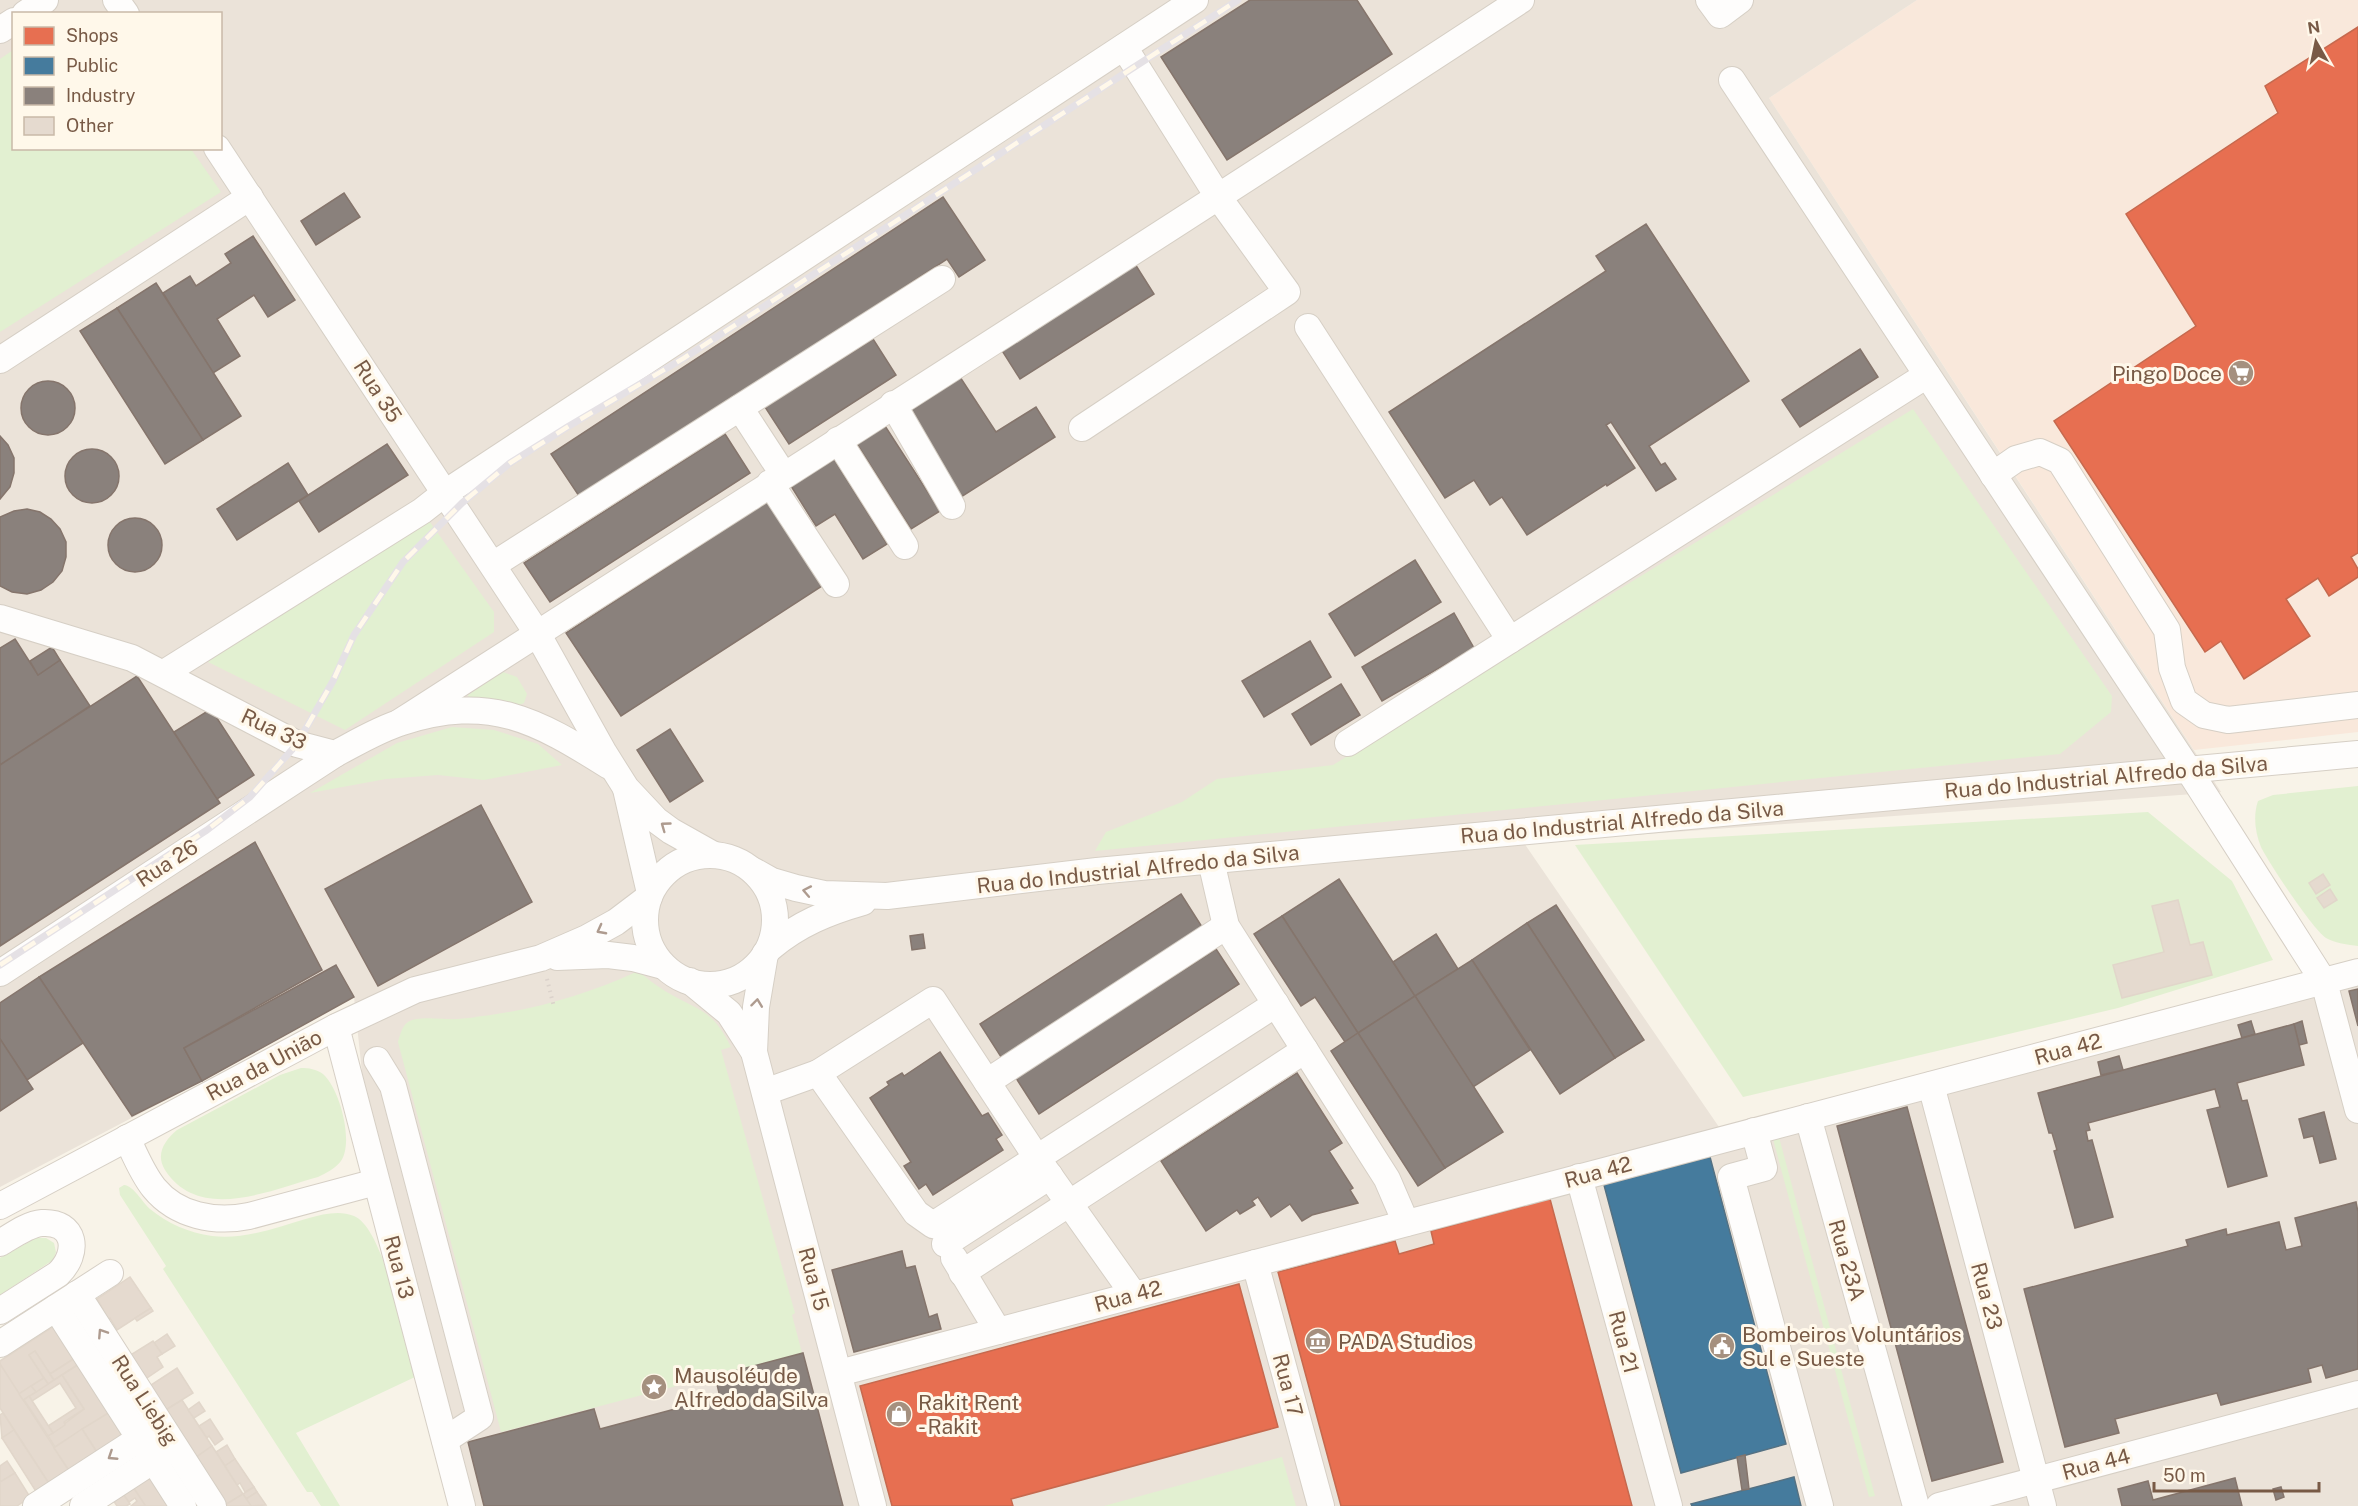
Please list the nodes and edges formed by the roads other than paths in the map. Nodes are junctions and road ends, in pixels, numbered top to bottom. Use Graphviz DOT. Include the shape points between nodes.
graph roads {
  1 [pos="45,0"];
  2 [pos="1195,0"];
  3 [pos="1521,0"];
  4 [pos="1709,0"];
  5 [pos="1740,0"];
  6 [pos="28,12"];
  7 [pos="1124,47"];
  8 [pos="1732,80"];
  9 [pos="218,150"];
  10 [pos="250,197"];
  11 [pos="1219,198"];
  12 [pos="942,279"];
  13 [pos="1308,327"];
  14 [pos="0,360"];
  15 [pos="1927,375"];
  16 [pos="893,404"];
  17 [pos="740,408"];
  18 [pos="1082,428"];
  19 [pos="838,440"];
  20 [pos="1993,475"];
  21 [pos="777,479"];
  22 [pos="445,493"];
  23 [pos="952,506"];
  24 [pos="905,546"];
  25 [pos="493,565"];
  26 [pos="836,584"];
  27 [pos="0,618"];
  28 [pos="537,633"];
  29 [pos="1510,640"];
  30 [pos="164,673"];
  31 [pos="2358,705"];
  32 [pos="399,722"];
  33 [pos="1348,743"];
  34 [pos="335,754"];
  35 [pos="2358,754"];
  36 [pos="2188,770"];
  37 [pos="620,779"];
  38 [pos="712,854"];
  39 [pos="1211,861"];
  40 [pos="754,871"];
  41 [pos="649,895"];
  42 [pos="886,896"];
  43 [pos="1226,926"];
  44 [pos="767,951"];
  45 [pos="541,958"];
  46 [pos="663,966"];
  47 [pos="2358,972"];
  48 [pos="0,973"];
  49 [pos="690,981"];
  50 [pos="2324,981"];
  51 [pos="1276,1004"];
  52 [pos="336,1027"];
  53 [pos="1305,1050"];
  54 [pos="754,1052"];
  55 [pos="377,1060"];
  56 [pos="818,1073"];
  57 [pos="987,1082"];
  58 [pos="1931,1085"];
  59 [pos="765,1092"];
  60 [pos="2358,1110"];
  61 [pos="1808,1117"];
  62 [pos="1754,1131"];
  63 [pos="127,1138"];
  64 [pos="1043,1167"];
  65 [pos="1579,1177"];
  66 [pos="376,1182"];
  67 [pos="1069,1203"];
  68 [pos="0,1206"];
  69 [pos="1406,1223"];
  70 [pos="939,1234"];
  71 [pos="0,1243"];
  72 [pos="1255,1263"];
  73 [pos="110,1273"];
  74 [pos="962,1273"];
  75 [pos="77,1294"];
  76 [pos="1134,1295"];
  77 [pos="56,1308"];
  78 [pos="0,1311"];
  79 [pos="998,1331"];
  80 [pos="0,1344"];
  81 [pos="839,1373"];
  82 [pos="129,1374"];
  83 [pos="107,1388"];
  84 [pos="2358,1394"];
  85 [pos="161,1425"];
  86 [pos="139,1439"];
  87 [pos="445,1440"];
  88 [pos="175,1447"];
  89 [pos="154,1461"];
  90 [pos="2036,1480"];
  91 [pos="72,1496"];
  92 [pos="43,1504"];
  93 [pos="83,1506"];
  94 [pos="183,1506"];
  95 [pos="213,1506"];
  96 [pos="462,1506"];
  97 [pos="873,1506"];
  98 [pos="1321,1506"];
  99 [pos="1669,1506"];
  100 [pos="1821,1506"];
  101 [pos="1916,1506"];
  102 [pos="1939,1506"];
  103 [pos="2043,1506"];
  1 -- 6 [label="street"];
  2 -- 7 [label="street"];
  3 -- 11 [label="street"];
  4 -- 5 [label="street" via="1720,15"];
  7 -- 11 [label="street"];
  7 -- 22 [label="street"];
  8 -- 15 [label="street"];
  9 -- 10 [label="street, Rua 35"];
  10 -- 14 [label="street"];
  10 -- 22 [label="street, Rua 35"];
  11 -- 16 [label="street"];
  11 -- 18 [label="street" via="1287,292"];
  12 -- 17 [label="street"];
  13 -- 29 [label="street"];
  15 -- 20 [label="street"];
  15 -- 29 [label="street"];
  16 -- 19 [label="street"];
  16 -- 23 [label="street"];
  17 -- 21 [label="street"];
  17 -- 25 [label="street"];
  19 -- 21 [label="street"];
  19 -- 24 [label="street"];
  20 -- 31 [label="street" via="2016,459 2040,452 2060,461 2167,630 2172,668 2184,701 2204,715 2228,720"];
  20 -- 36 [label="street"];
  21 -- 26 [label="street"];
  21 -- 28 [label="street"];
  22 -- 25 [label="street, Rua 35"];
  22 -- 30 [label="street"];
  25 -- 28 [label="street, Rua 35"];
  27 -- 30 [label="street, Rua 33" via="132,658"];
  28 -- 32 [label="street"];
  28 -- 37 [label="street, Rua 35"];
  29 -- 33 [label="street"];
  30 -- 34 [label="street, Rua 33" via="297,744"];
  32 -- 34 [label="street, Rua 33"];
  32 -- 37 [label="street, Rua 33" via="461,711 519,717 566,739"];
  34 -- 48 [label="street, Rua 26"];
  35 -- 36 [label="street, Rua do Industrial Alfredo da Silva"];
  36 -- 39 [label="street, Rua do Industrial Alfredo da Silva"];
  36 -- 50 [label="street"];
  38 -- 37 [label="street, one-way" via="664,825"];
  37 -- 41 [label="street"];
  38 -- 40 [label="street" via="734,859"];
  38 -- 41 [label="street" via="675,864 660,877"];
  39 -- 42 [label="street, Rua do Industrial Alfredo da Silva"];
  39 -- 43 [label="street"];
  42 -- 40 [label="street, Rua do Industrial Alfredo da Silva, one-way" via="824,894 772,881"];
  40 -- 44 [label="street" via="768,888 775,910 775,929"];
  41 -- 45 [label="street, Rua da União, one-way" via="616,922"];
  41 -- 46 [label="street" via="645,933"];
  42 -- 44 [label="street, Rua do Industrial Alfredo da Silva" via="811,920 788,932"];
  43 -- 51 [label="street"];
  43 -- 57 [label="street"];
  44 -- 49 [label="street" via="744,976 725,984"];
  54 -- 44 [label="street, Rua 15, one-way" via="756,1007"];
  45 -- 46 [label="street, Rua da União" via="608,955"];
  45 -- 52 [label="street, Rua da União" via="416,990"];
  46 -- 49 [label="street"];
  47 -- 50 [label="street, Rua 42"];
  49 -- 54 [label="street, Rua 15" via="729,1013"];
  50 -- 58 [label="street, Rua 42"];
  50 -- 60 [label="street"];
  51 -- 53 [label="street"];
  51 -- 64 [label="street"];
  52 -- 63 [label="street, Rua da União"];
  52 -- 66 [label="street, Rua 13"];
  53 -- 67 [label="street"];
  53 -- 69 [label="street" via="1387,1179"];
  54 -- 59 [label="street, Rua 15"];
  55 -- 87 [label="street" via="393,1086 480,1416"];
  56 -- 57 [label="street" via="933,1000"];
  56 -- 59 [label="street"];
  56 -- 70 [label="street" via="916,1213"];
  57 -- 64 [label="street"];
  58 -- 61 [label="street, Rua 42"];
  58 -- 90 [label="street, Rua 23"];
  59 -- 81 [label="street, Rua 15"];
  61 -- 62 [label="street, Rua 42"];
  61 -- 101 [label="street, Rua 23A"];
  62 -- 65 [label="street, Rua 42"];
  62 -- 100 [label="street" via="1764,1168 1731,1177"];
  63 -- 66 [label="street" via="148,1178 165,1199 180,1209 216,1219 233,1220"];
  63 -- 68 [label="street, Rua da União"];
  64 -- 67 [label="street"];
  64 -- 70 [label="street"];
  65 -- 69 [label="street, Rua 42"];
  65 -- 99 [label="street, Rua 21"];
  66 -- 87 [label="street, Rua 13"];
  67 -- 74 [label="street"];
  67 -- 76 [label="street"];
  69 -- 72 [label="street, Rua 42"];
  70 -- 74 [label="street"];
  71 -- 78 [label="street" via="31,1226 48,1223 65,1230 73,1250 58,1274"];
  72 -- 76 [label="street, Rua 42"];
  72 -- 98 [label="street, Rua 17"];
  73 -- 75 [label="street"];
  74 -- 79 [label="street"];
  75 -- 77 [label="street"];
  82 -- 75 [label="street, Rua Liebig, one-way"];
  76 -- 79 [label="street, Rua 42"];
  77 -- 80 [label="street"];
  77 -- 83 [label="street, Rua Liebig"];
  79 -- 81 [label="street, Rua 42"];
  81 -- 97 [label="street, Rua 15"];
  82 -- 83 [label="street"];
  82 -- 85 [label="street, Rua Liebig"];
  83 -- 86 [label="street, Rua Liebig"];
  84 -- 90 [label="street, Rua 44"];
  85 -- 86 [label="street"];
  85 -- 88 [label="street, Rua Liebig"];
  86 -- 89 [label="street, Rua Liebig"];
  86 -- 91 [label="street, one-way"];
  87 -- 96 [label="street, Rua 13"];
  88 -- 89 [label="street"];
  88 -- 95 [label="street, Rua Liebig"];
  89 -- 93 [label="street"];
  89 -- 94 [label="street, Rua Liebig"];
  90 -- 102 [label="street, Rua 44"];
  90 -- 103 [label="street, Rua 23"];
  91 -- 92 [label="street"];
}
